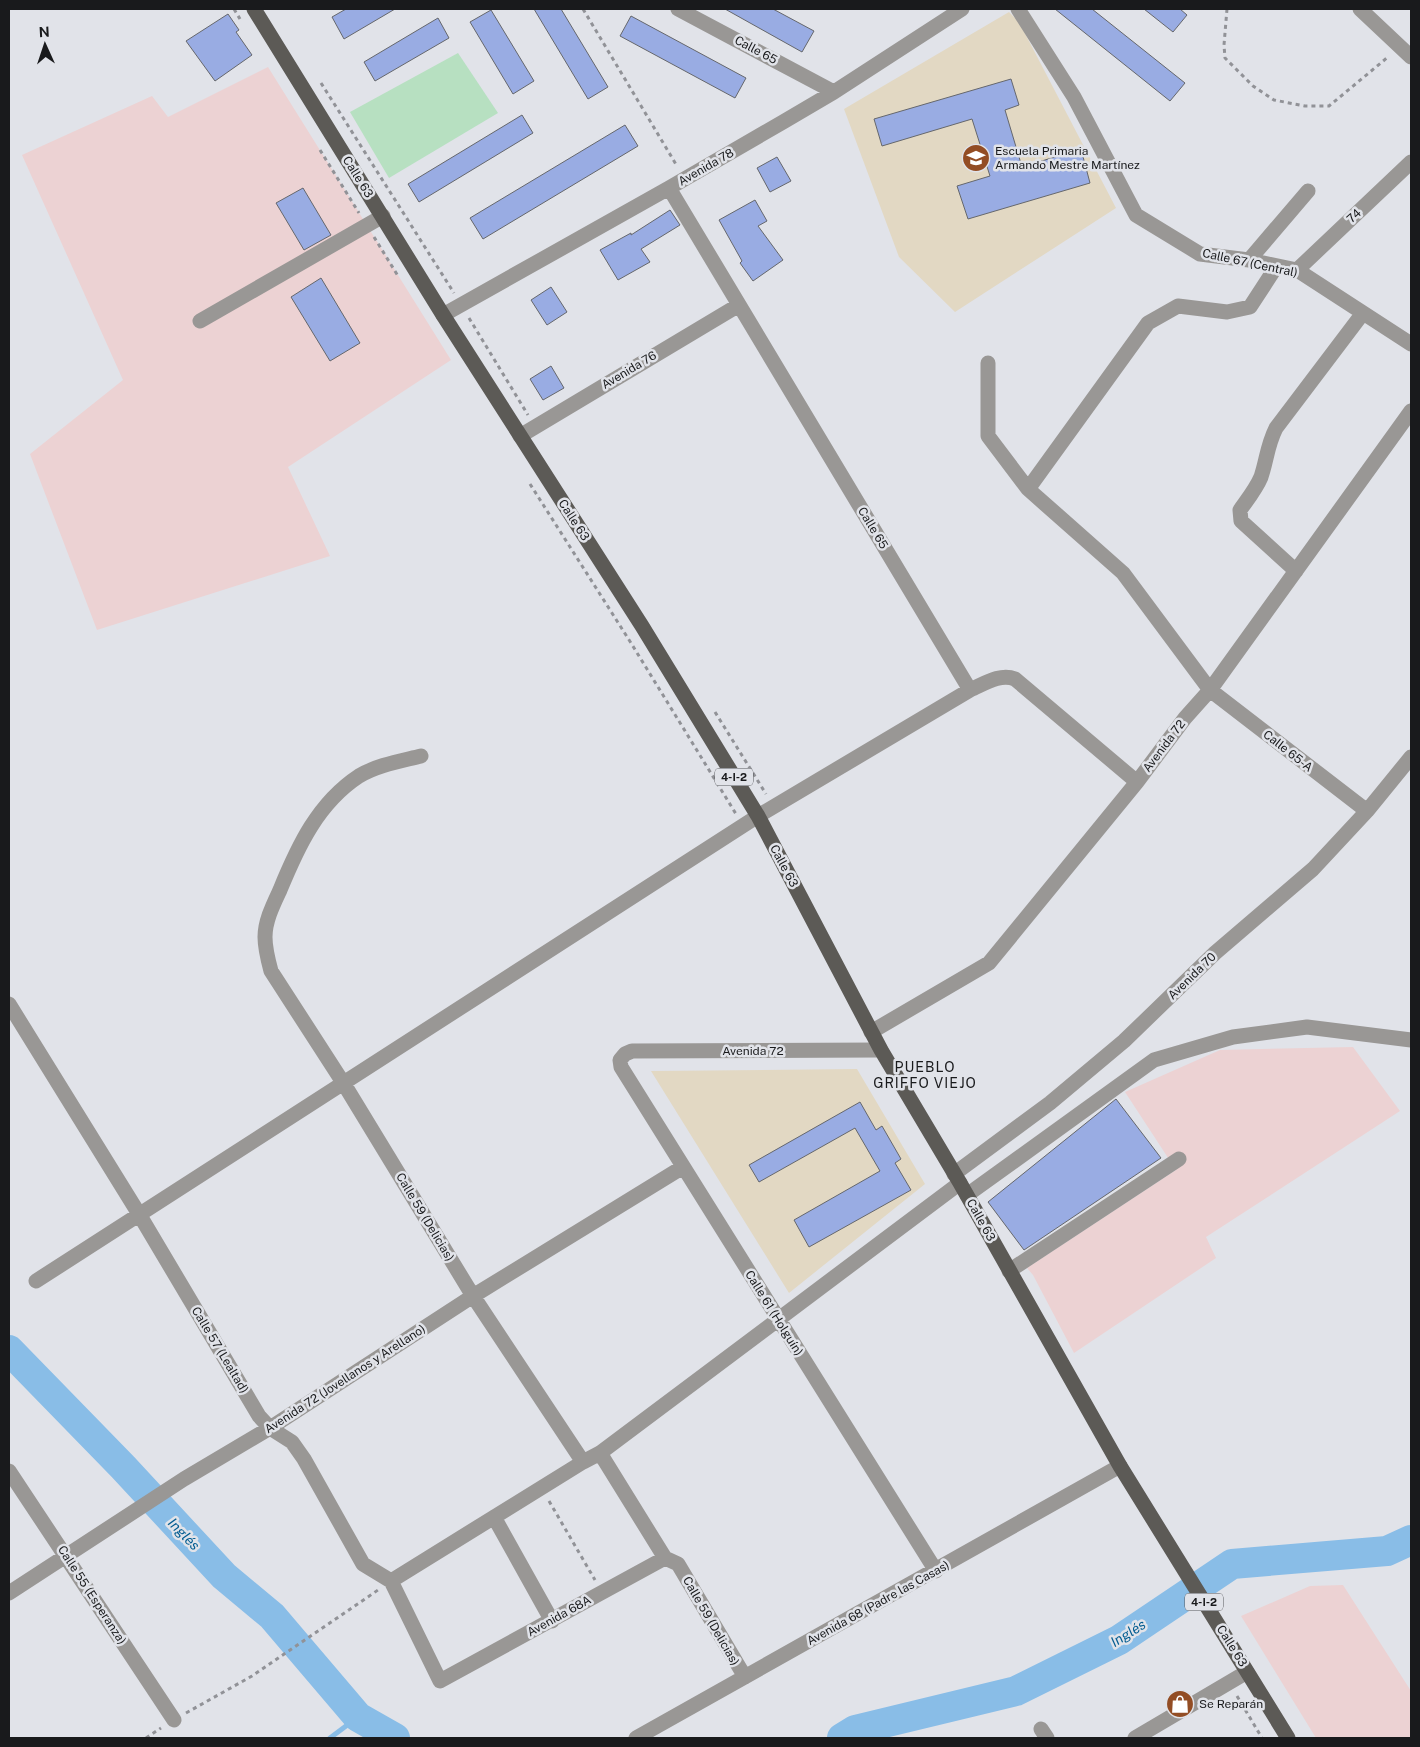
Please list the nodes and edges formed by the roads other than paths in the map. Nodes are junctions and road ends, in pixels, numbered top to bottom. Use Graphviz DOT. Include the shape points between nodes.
graph roads {
  1 [pos="254,9"];
  2 [pos="678,9"];
  3 [pos="962,9"];
  4 [pos="1018,9"];
  5 [pos="1360,9"];
  6 [pos="1406,52"];
  7 [pos="834,92"];
  8 [pos="1411,162"];
  9 [pos="670,188"];
  10 [pos="1308,191"];
  11 [pos="382,216"];
  12 [pos="1249,260"];
  13 [pos="1276,267"];
  14 [pos="1297,270"];
  15 [pos="739,305"];
  16 [pos="1363,313"];
  17 [pos="442,315"];
  18 [pos="200,321"];
  19 [pos="1411,344"];
  20 [pos="988,363"];
  21 [pos="1411,411"];
  22 [pos="520,436"];
  23 [pos="1028,489"];
  24 [pos="1296,571"];
  25 [pos="970,690"];
  26 [pos="1210,690"];
  27 [pos="421,756"];
  28 [pos="1411,758"];
  29 [pos="1137,782"];
  30 [pos="1367,811"];
  31 [pos="758,816"];
  32 [pos="9,1004"];
  33 [pos="871,1032"];
  34 [pos="1411,1040"];
  35 [pos="881,1050"];
  36 [pos="624,1054"];
  37 [pos="344,1084"];
  38 [pos="1179,1159"];
  39 [pos="684,1168"];
  40 [pos="960,1184"];
  41 [pos="139,1214"];
  42 [pos="1009,1270"];
  43 [pos="36,1281"];
  44 [pos="473,1296"];
  45 [pos="778,1320"];
  46 [pos="270,1428"];
  47 [pos="600,1453"];
  48 [pos="583,1462"];
  49 [pos="1120,1466"];
  50 [pos="9,1471"];
  51 [pos="494,1517"];
  52 [pos="67,1557"];
  53 [pos="671,1561"];
  54 [pos="936,1571"];
  55 [pos="391,1581"];
  56 [pos="9,1593"];
  57 [pos="552,1621"];
  58 [pos="1247,1672"];
  59 [pos="745,1678"];
  60 [pos="174,1720"];
  61 [pos="636,1738"];
  62 [pos="1135,1738"];
  63 [pos="1288,1738"];
  1 -- 11 [label="main road, Calle 63 / 4-I-2"];
  2 -- 7 [label="street, Calle 65"];
  3 -- 7 [label="street, Avenida 78"];
  4 -- 12 [label="street, Calle 67 (Central)" via="1074,97 1136,215 1200,254"];
  5 -- 6 [label="street"];
  7 -- 9 [label="street, Avenida 78"];
  8 -- 14 [label="street, 74"];
  9 -- 15 [label="street, Calle 65"];
  9 -- 17 [label="street, Avenida 78"];
  10 -- 12 [label="street"];
  11 -- 17 [label="main road, Calle 63 / 4-I-2"];
  11 -- 18 [label="street"];
  12 -- 13 [label="street, Calle 67 (Central)"];
  13 -- 14 [label="street, Calle 67 (Central)"];
  13 -- 23 [label="street" via="1250,306 1227,312 1178,306 1148,322"];
  14 -- 16 [label="street, Calle 67 (Central)"];
  15 -- 22 [label="street, Avenida 76"];
  15 -- 25 [label="street, Calle 65"];
  16 -- 19 [label="street, Calle 67 (Central)"];
  16 -- 24 [label="street" via="1276,428 1269,442 1261,477 1240,510 1242,521"];
  17 -- 22 [label="main road, Calle 63 / 4-I-2"];
  20 -- 23 [label="street, Calle 65-A" via="988,436"];
  21 -- 24 [label="street, Avenida 72"];
  22 -- 31 [label="main road, Calle 63 / 4-I-2" via="642,626"];
  23 -- 26 [label="street, Calle 65-A" via="1123,574"];
  24 -- 26 [label="street, Avenida 72"];
  25 -- 29 [label="street" via="998,678 1015,679"];
  25 -- 31 [label="street"];
  26 -- 29 [label="street, Avenida 72"];
  26 -- 30 [label="street, Calle 65-A"];
  27 -- 37 [label="street, Calle 59 (Delicias)" via="360,776 336,794 314,820 296,851 267,920 266,955 271,971"];
  28 -- 30 [label="street, Avenida 70"];
  29 -- 33 [label="street, Avenida 72" via="989,963"];
  30 -- 40 [label="street, Avenida 70" via="1313,869 1215,953 1124,1041"];
  31 -- 33 [label="main road, Calle 63 / 4-I-2"];
  31 -- 37 [label="street"];
  32 -- 41 [label="street, Calle 57 (Lealtad)"];
  33 -- 35 [label="main road, Calle 63 / 4-I-2"];
  34 -- 40 [label="street" via="1307,1027 1233,1037 1154,1060"];
  35 -- 36 [label="street, Avenida 72" via="632,1051"];
  35 -- 40 [label="main road, Calle 63 / 4-I-2"];
  36 -- 39 [label="street, Calle 61 (Holguín)" via="620,1060 621,1067"];
  37 -- 41 [label="street"];
  37 -- 44 [label="street, Calle 59 (Delicias)"];
  38 -- 42 [label="street"];
  39 -- 44 [label="street, Avenida 72 (Jovellanos y Arellano)"];
  39 -- 45 [label="street, Calle 61 (Holguín)"];
  40 -- 42 [label="main road, Calle 63 / 4-I-2"];
  40 -- 45 [label="street"];
  41 -- 43 [label="street"];
  41 -- 46 [label="street, Calle 57 (Lealtad)" via="259,1416"];
  42 -- 49 [label="main road, Calle 63 / 4-I-2"];
  44 -- 46 [label="street, Avenida 72 (Jovellanos y Arellano)"];
  44 -- 48 [label="street, Calle 59 (Delicias)"];
  45 -- 47 [label="street"];
  45 -- 54 [label="street, Calle 61 (Holguín)"];
  46 -- 52 [label="street, Avenida 72 (Jovellanos y Arellano)" via="184,1479"];
  46 -- 55 [label="street, Calle 57 (Lealtad)" via="292,1442 304,1459 363,1564"];
  47 -- 48 [label="street"];
  47 -- 53 [label="street, Calle 59 (Delicias)"];
  48 -- 51 [label="street"];
  49 -- 54 [label="street, Avenida 68 (Padre las Casas)"];
  49 -- 58 [label="main road, Calle 63 / 4-I-2"];
  50 -- 52 [label="street, Calle 55 (Esperanza)"];
  51 -- 55 [label="street"];
  51 -- 57 [label="street"];
  52 -- 56 [label="street, Avenida 72 (Jovellanos y Arellano)"];
  52 -- 60 [label="street, Calle 55 (Esperanza)"];
  53 -- 57 [label="street, Avenida 68A" via="602,1592"];
  53 -- 59 [label="street, Calle 59 (Delicias)"];
  54 -- 59 [label="street, Avenida 68 (Padre las Casas)"];
  55 -- 57 [label="street, Avenida 68A" via="440,1681"];
  58 -- 62 [label="street"];
  58 -- 63 [label="main road, Calle 63 / 4-I-2"];
  59 -- 61 [label="street, Avenida 68 (Padre las Casas)"];
}
